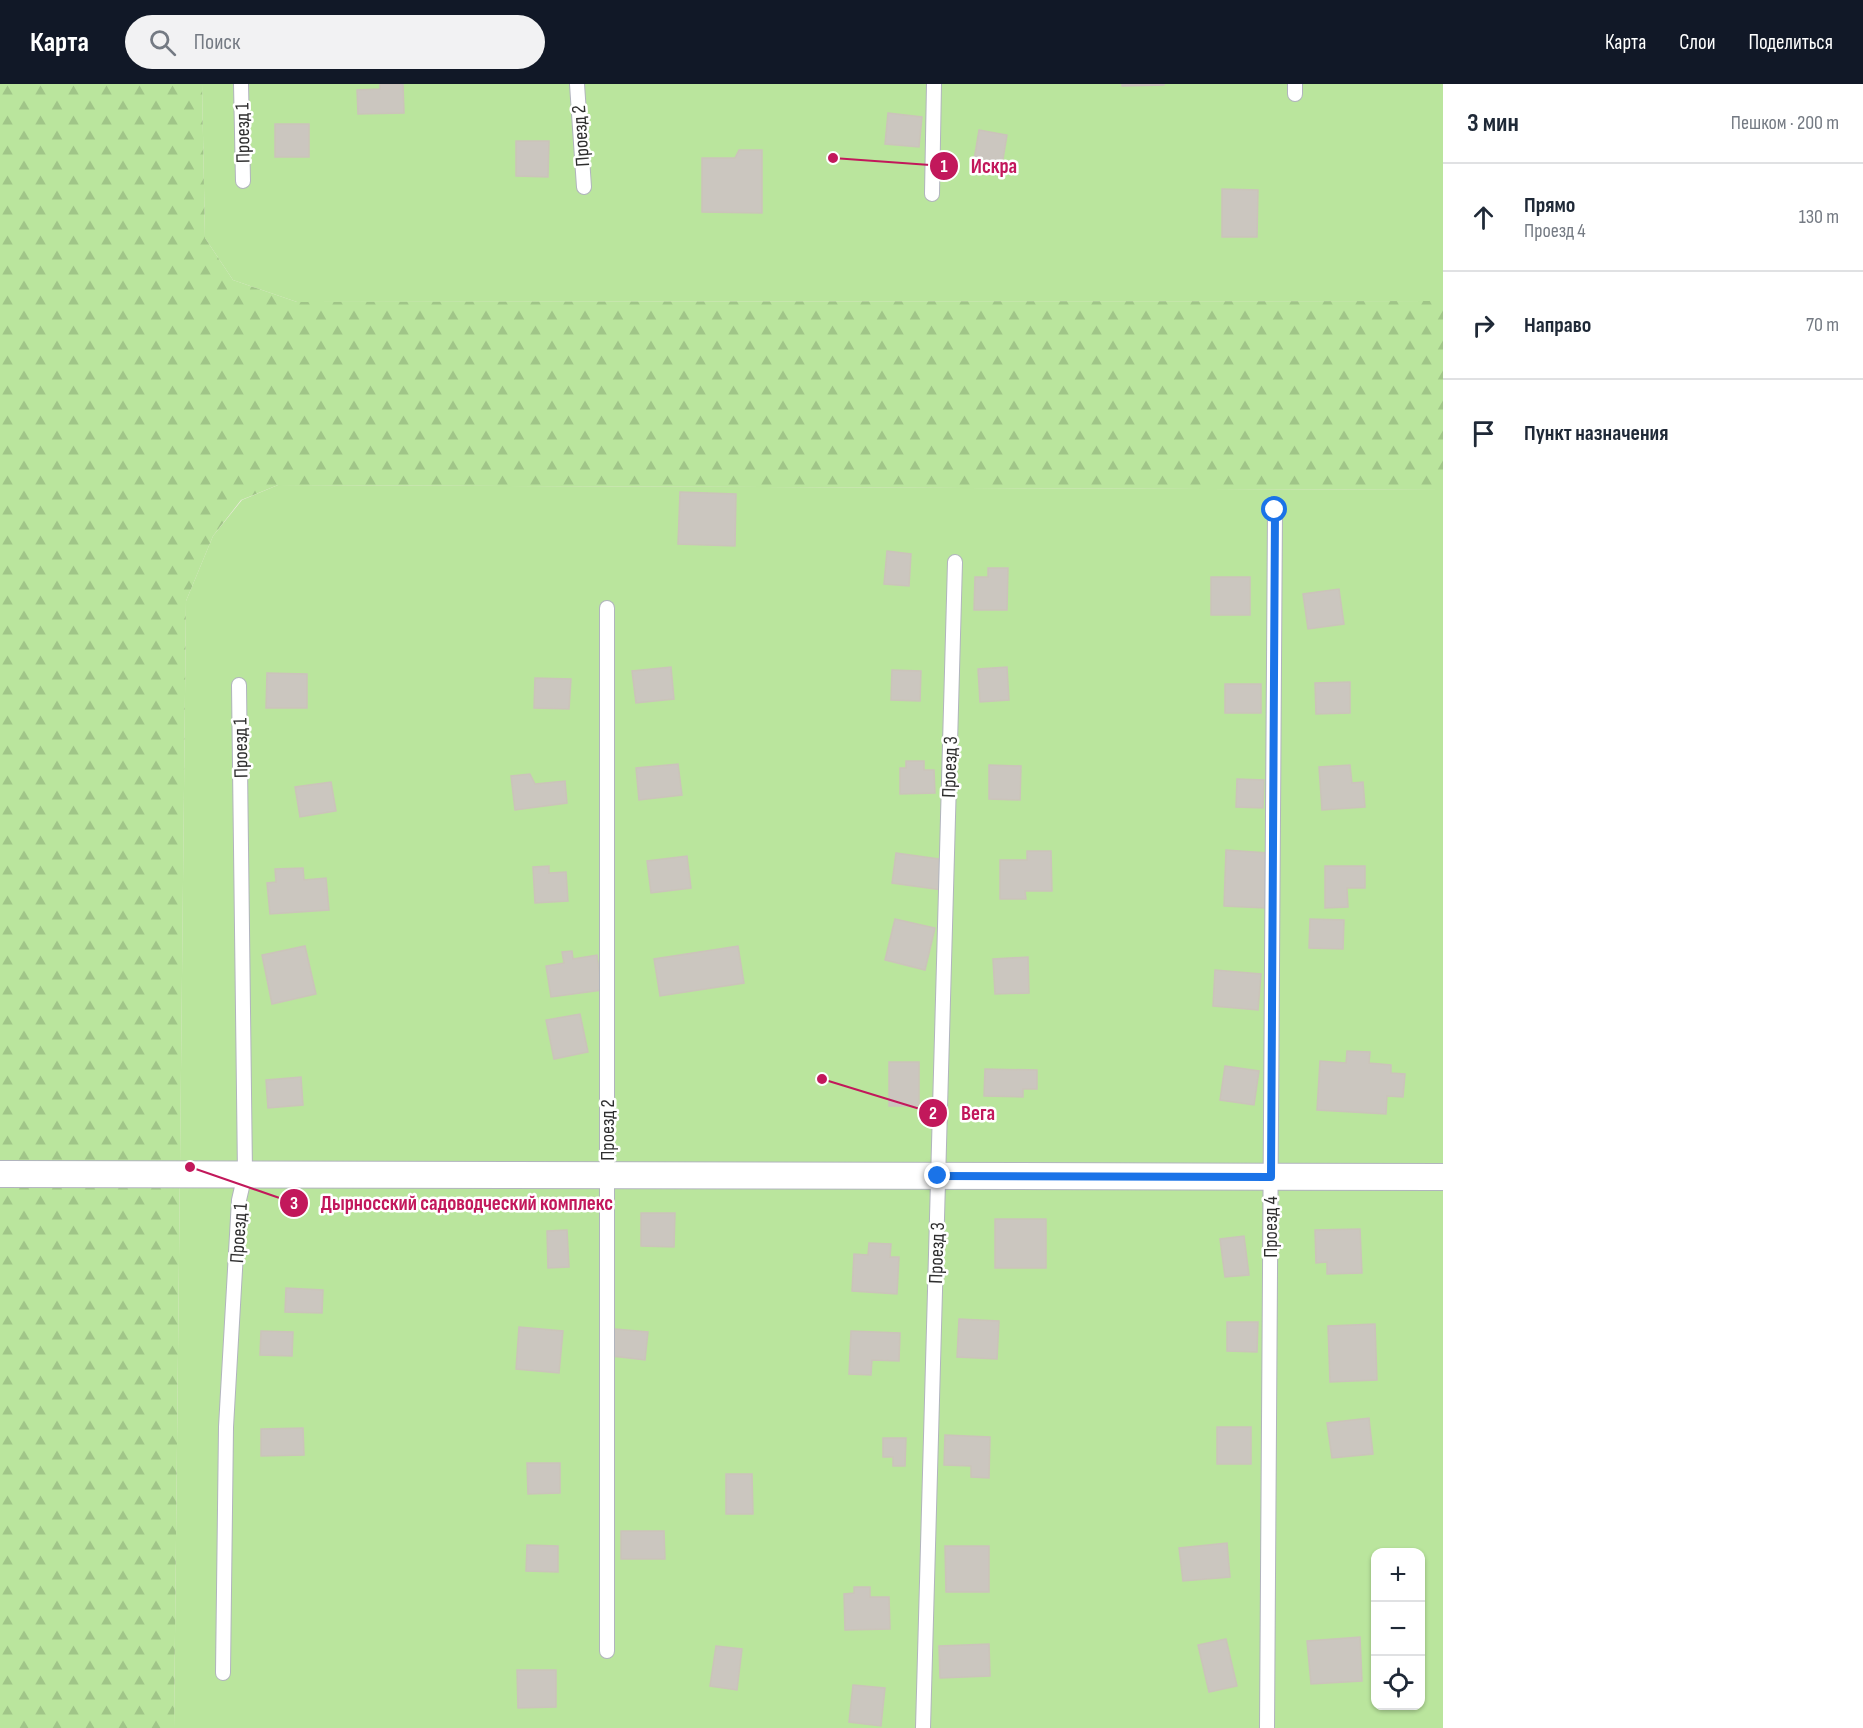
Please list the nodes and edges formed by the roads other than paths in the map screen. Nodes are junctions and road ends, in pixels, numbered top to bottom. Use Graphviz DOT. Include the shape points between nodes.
graph roads {
  1 [pos="241,84"];
  2 [pos="577,84"];
  3 [pos="934,84"];
  4 [pos="243,181"];
  5 [pos="584,187"];
  6 [pos="932,194"];
  7 [pos="1275,510"];
  8 [pos="955,562"];
  9 [pos="607,608"];
  10 [pos="239,685"];
  11 [pos="0,1174"];
  12 [pos="245,1174"];
  13 [pos="607,1175"];
  14 [pos="938,1176"];
  15 [pos="1271,1177"];
  16 [pos="1443,1178"];
  17 [pos="606,1651"];
  18 [pos="223,1673"];
  19 [pos="923,1728"];
  20 [pos="1267,1728"];
  1 -- 4 [label="lane, Проезд 1"];
  2 -- 5 [label="lane, Проезд 2"];
  3 -- 6 [label="lane"];
  7 -- 15 [label="lane, Проезд 4"];
  8 -- 14 [label="lane, Проезд 3"];
  9 -- 13 [label="lane, Проезд 2"];
  10 -- 12 [label="lane, Проезд 1"];
  11 -- 12 [label="street"];
  12 -- 13 [label="street"];
  12 -- 18 [label="lane, Проезд 1" via="239,1200 226,1427"];
  13 -- 14 [label="street"];
  13 -- 17 [label="lane, Проезд 2"];
  14 -- 15 [label="street"];
  14 -- 19 [label="lane, Проезд 3"];
  15 -- 16 [label="street"];
  15 -- 20 [label="lane, Проезд 4"];
}
